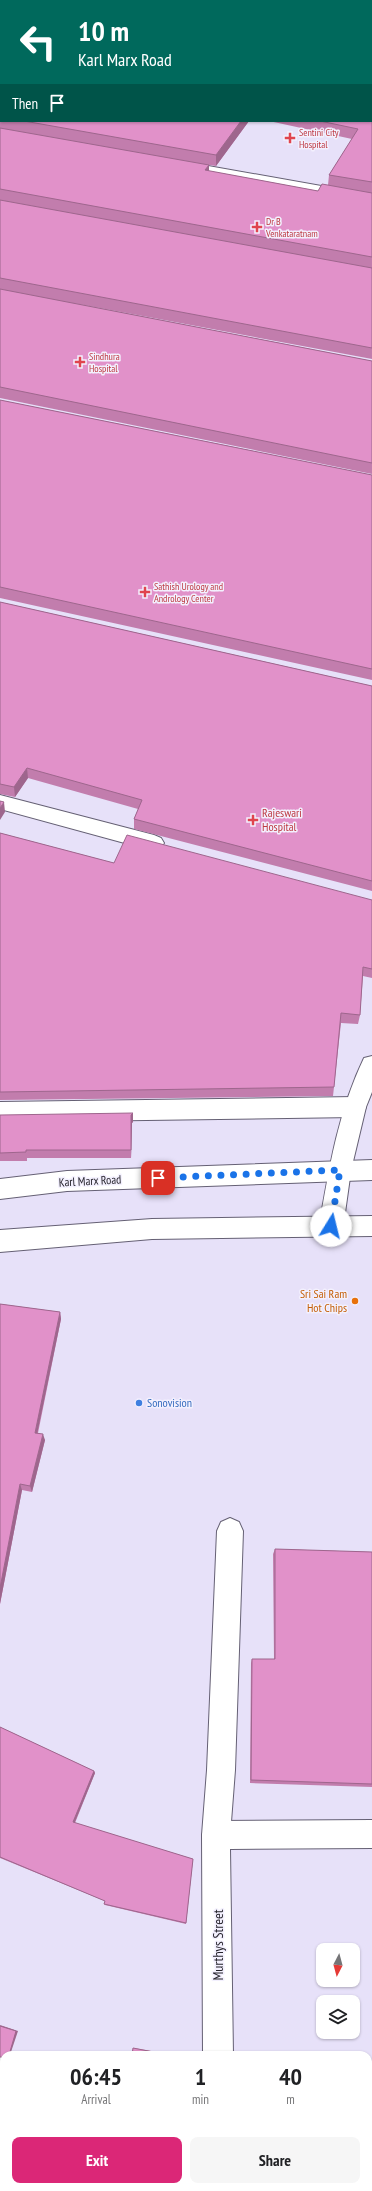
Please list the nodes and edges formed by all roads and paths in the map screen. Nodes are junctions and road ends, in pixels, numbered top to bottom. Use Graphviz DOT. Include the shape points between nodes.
graph roads {
  1 [pos="170,163"];
  2 [pos="372,199"];
  3 [pos="0,802"];
  4 [pos="175,848"];
  5 [pos="372,1065"];
  6 [pos="355,1107"];
  7 [pos="0,1112"];
  8 [pos="340,1170"];
  9 [pos="372,1170"];
  10 [pos="0,1189"];
  11 [pos="331,1226"];
  12 [pos="372,1226"];
  13 [pos="0,1240"];
  14 [pos="230,1531"];
  15 [pos="372,1834"];
  16 [pos="216,1835"];
  17 [pos="218,2051"];
  1 -- 2 [label="street"];
  3 -- 4 [label="street"];
  5 -- 6 [label="street"];
  6 -- 7 [label="street"];
  6 -- 8 [label="street"];
  8 -- 9 [label="street, Karl Marx Road"];
  8 -- 10 [label="street, Karl Marx Road" via="67,1181"];
  8 -- 11 [label="street"];
  11 -- 12 [label="street"];
  11 -- 13 [label="street" via="152,1229"];
  14 -- 16 [label="street, Murthys Street" via="221,1770"];
  15 -- 16 [label="street"];
  16 -- 17 [label="street, Murthys Street"];
}
